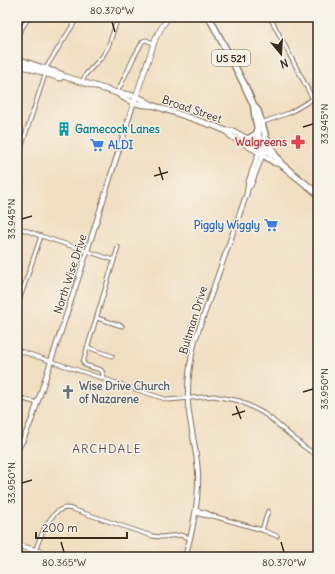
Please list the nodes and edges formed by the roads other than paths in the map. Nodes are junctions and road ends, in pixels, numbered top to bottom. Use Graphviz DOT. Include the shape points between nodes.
graph roads {
  1 [pos="29,17"];
  2 [pos="78,17"];
  3 [pos="169,17"];
  4 [pos="209,17"];
  5 [pos="270,17"];
  6 [pos="118,18"];
  7 [pos="17,36"];
  8 [pos="153,43"];
  9 [pos="17,59"];
  10 [pos="17,64"];
  11 [pos="46,71"];
  12 [pos="82,82"];
  13 [pos="117,93"];
  14 [pos="318,96"];
  15 [pos="313,99"];
  16 [pos="135,100"];
  17 [pos="318,109"];
  18 [pos="259,125"];
  19 [pos="226,131"];
  20 [pos="265,134"];
  21 [pos="248,139"];
  22 [pos="262,150"];
  23 [pos="276,157"];
  24 [pos="17,160"];
  25 [pos="281,164"];
  26 [pos="318,194"];
  27 [pos="17,226"];
  28 [pos="41,236"];
  29 [pos="118,247"];
  30 [pos="87,251"];
  31 [pos="114,260"];
  32 [pos="17,307"];
  33 [pos="97,318"];
  34 [pos="122,326"];
  35 [pos="87,348"];
  36 [pos="17,350"];
  37 [pos="112,356"];
  38 [pos="51,362"];
  39 [pos="102,378"];
  40 [pos="17,397"];
  41 [pos="188,399"];
  42 [pos="37,403"];
  43 [pos="17,450"];
  44 [pos="318,454"];
  45 [pos="196,511"];
  46 [pos="268,511"];
  47 [pos="262,530"];
  48 [pos="277,536"];
  49 [pos="190,538"];
  50 [pos="17,545"];
  51 [pos="35,551"];
  52 [pos="17,555"];
  53 [pos="24,557"];
  54 [pos="58,557"];
  55 [pos="184,557"];
  1 -- 7 [label="street"];
  2 -- 11 [label="street" via="47,65"];
  3 -- 8 [label="main road"];
  4 -- 18 [label="highway, Bultman Drive / US 521" via="244,84"];
  5 -- 15 [label="street"];
  6 -- 12 [label="street" via="108,47"];
  8 -- 13 [label="street" via="143,41"];
  8 -- 16 [label="main road"];
  9 -- 11 [label="main road, Broad Street"];
  10 -- 11 [label="main road, Broad Street"];
  11 -- 12 [label="main road, Broad Street" via="60,78 63,76"];
  11 -- 24 [label="street"];
  12 -- 13 [label="main road, Broad Street"];
  13 -- 16 [label="main road, Broad Street" via="123,98"];
  14 -- 15 [label="street"];
  15 -- 17 [label="street"];
  15 -- 18 [label="street" via="289,113"];
  16 -- 19 [label="main road, Broad Street" via="147,101"];
  16 -- 30 [label="street, North Wise Drive"];
  18 -- 20 [label="highway, Bultman Drive / US 521"];
  18 -- 21 [label="highway" via="255,135"];
  18 -- 22 [label="highway, Bultman Drive / US 521"];
  19 -- 21 [label="main road, Broad Street" via="233,131"];
  19 -- 22 [label="main road, Broad Street" via="231,136"];
  20 -- 22 [label="highway, Bultman Drive"];
  20 -- 23 [label="highway, US 521"];
  21 -- 22 [label="main road, Broad Street"];
  22 -- 23 [label="highway, Broad Street"];
  22 -- 25 [label="highway, Broad Street / US 521" via="274,162"];
  22 -- 41 [label="street, Bultman Drive" via="195,340 188,378"];
  23 -- 25 [label="highway, Broad Street / US 521"];
  25 -- 26 [label="highway, Broad Street / US 521"];
  27 -- 28 [label="street"];
  28 -- 30 [label="street"];
  28 -- 32 [label="street"];
  29 -- 31 [label="street"];
  30 -- 31 [label="street"];
  30 -- 38 [label="street, North Wise Drive"];
  31 -- 33 [label="street"];
  33 -- 34 [label="street"];
  33 -- 35 [label="street"];
  35 -- 37 [label="street"];
  35 -- 39 [label="street" via="84,364 102,370"];
  36 -- 38 [label="street"];
  38 -- 39 [label="street"];
  38 -- 42 [label="street, North Wise Drive"];
  39 -- 41 [label="street" via="168,400"];
  40 -- 42 [label="street"];
  41 -- 44 [label="street" via="214,396 246,403 270,418 306,449"];
  41 -- 45 [label="street, Bultman Drive" via="197,465"];
  42 -- 43 [label="street, North Wise Drive"];
  45 -- 47 [label="street"];
  45 -- 49 [label="street, Bultman Drive"];
  46 -- 47 [label="street"];
  47 -- 48 [label="street"];
  49 -- 51 [label="street" via="180,535 152,536 66,508 52,516 40,536"];
  49 -- 55 [label="street, Bultman Drive"];
  50 -- 51 [label="main road"];
  51 -- 54 [label="main road"];
  52 -- 53 [label="highway"];
}
